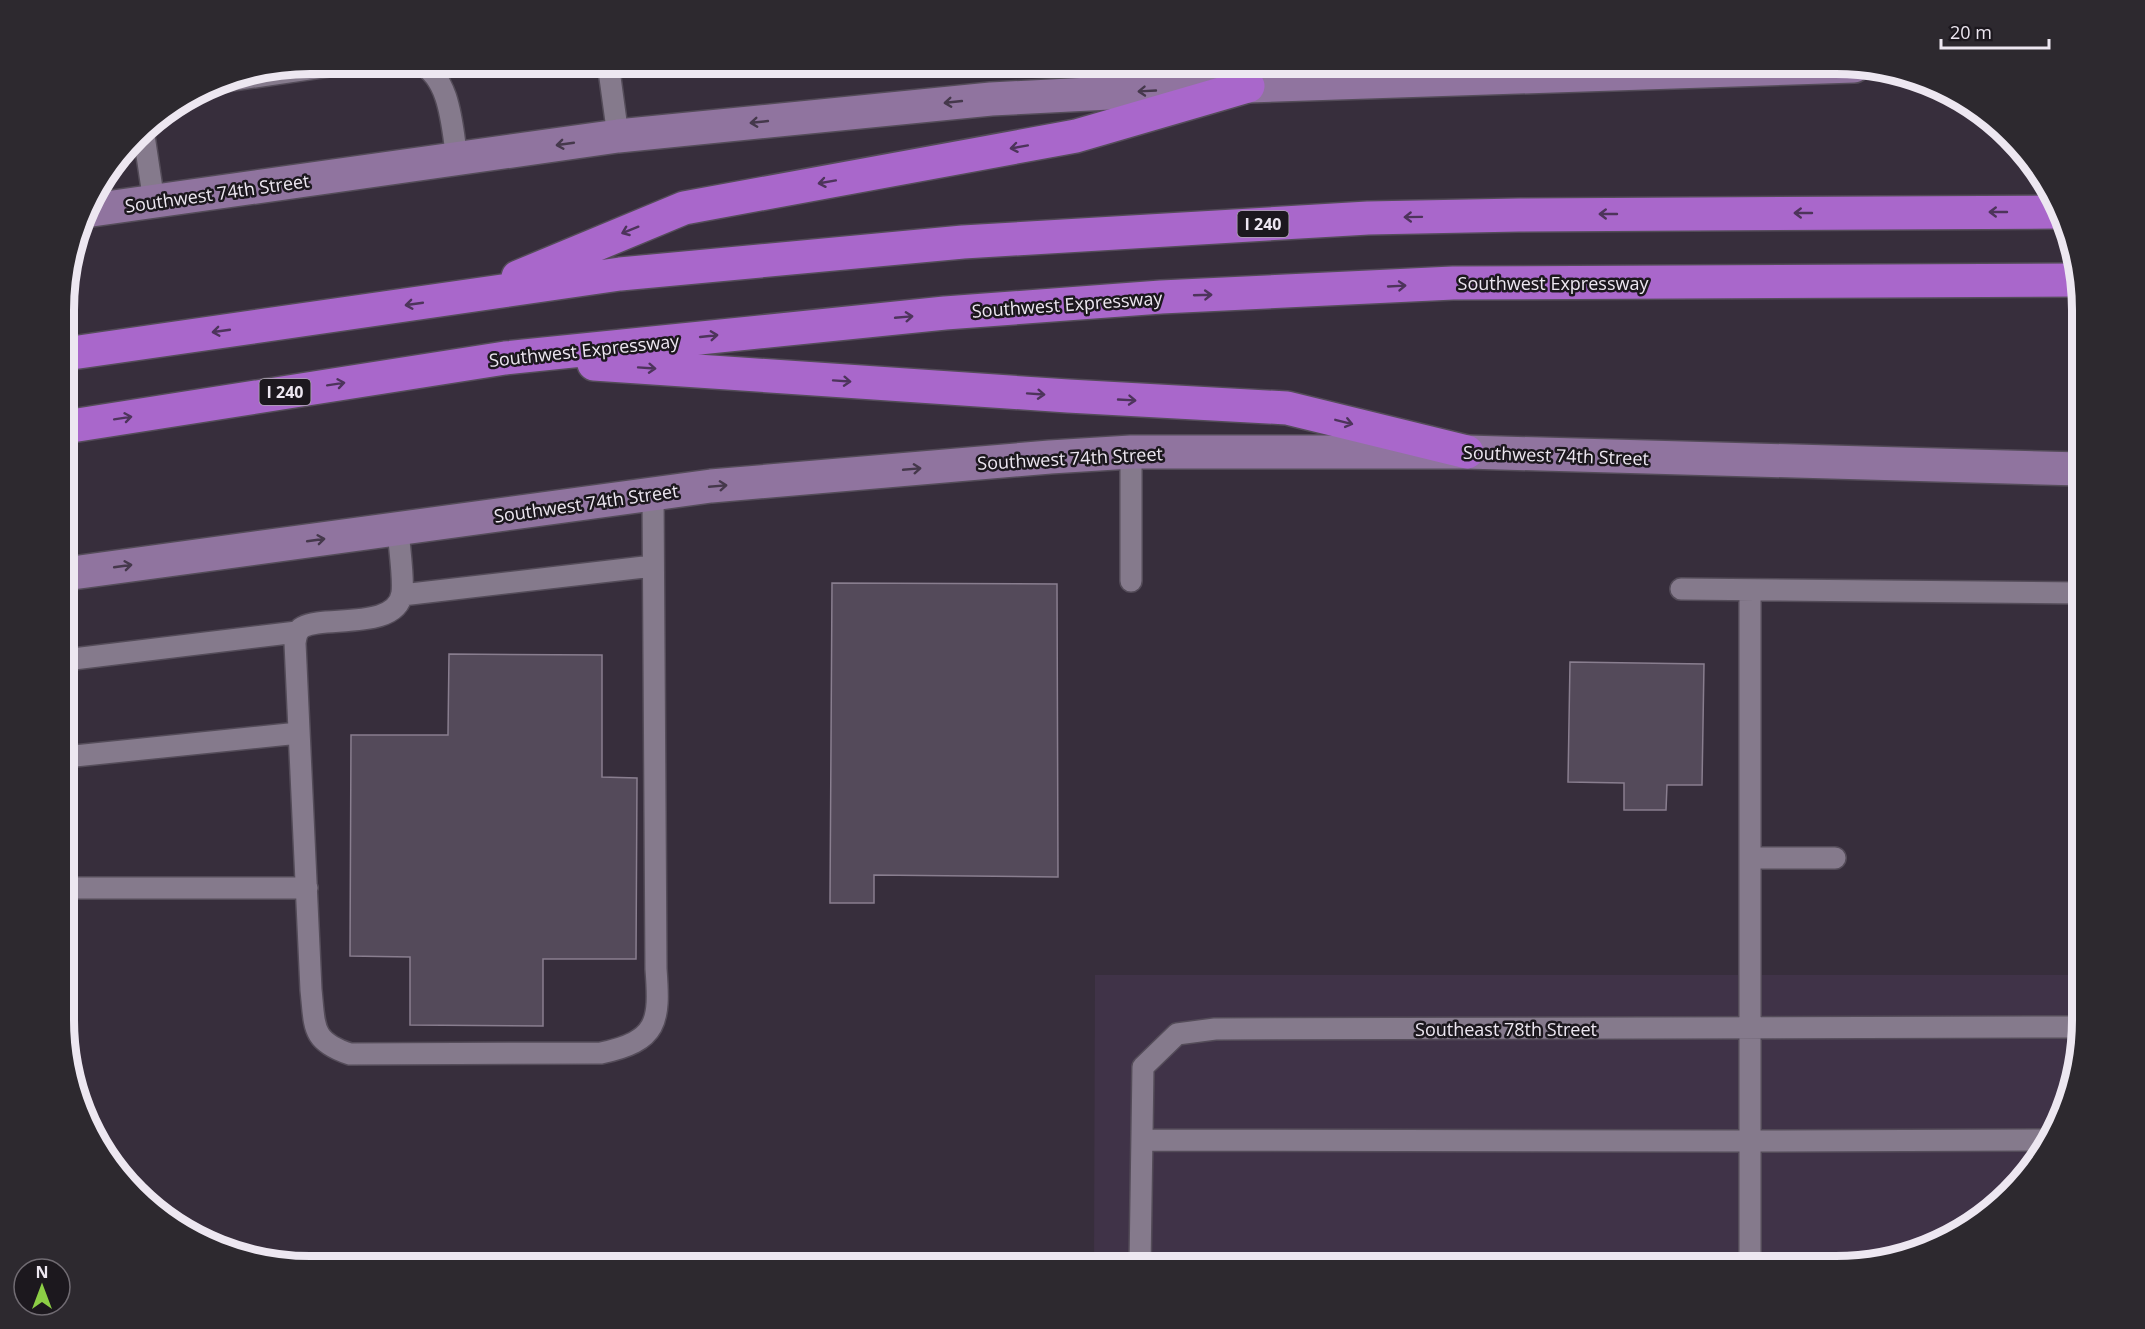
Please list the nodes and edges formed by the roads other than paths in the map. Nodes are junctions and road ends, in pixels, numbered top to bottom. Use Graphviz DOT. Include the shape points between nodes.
graph roads {
  1 [pos="433,74"];
  2 [pos="610,74"];
  3 [pos="1301,74"];
  4 [pos="1248,75"];
  5 [pos="618,136"];
  6 [pos="145,141"];
  7 [pos="457,159"];
  8 [pos="154,202"];
  9 [pos="96,210"];
  10 [pos="2051,212"];
  11 [pos="2069,280"];
  12 [pos="472,295"];
  13 [pos="74,353"];
  14 [pos="505,358"];
  15 [pos="74,426"];
  16 [pos="1131,452"];
  17 [pos="1467,452"];
  18 [pos="2072,470"];
  19 [pos="653,494"];
  20 [pos="398,529"];
  21 [pos="653,566"];
  22 [pos="74,573"];
  23 [pos="1131,580"];
  24 [pos="1681,589"];
  25 [pos="1750,590"];
  26 [pos="2072,593"];
  27 [pos="402,595"];
  28 [pos="297,632"];
  29 [pos="74,659"];
  30 [pos="299,733"];
  31 [pos="74,756"];
  32 [pos="1751,858"];
  33 [pos="1835,858"];
  34 [pos="74,888"];
  35 [pos="306,888"];
  36 [pos="2072,1026"];
  37 [pos="1751,1028"];
  38 [pos="1142,1140"];
  39 [pos="2038,1140"];
  40 [pos="1751,1142"];
  41 [pos="1140,1256"];
  42 [pos="1750,1256"];
  1 -- 7 [label="lane" via="444,91"];
  2 -- 5 [label="lane"];
  3 -- 4 [label="main road, Southwest 74th Street"];
  4 -- 5 [label="main road, Southwest 74th Street, one-way"];
  4 -- 12 [label="highway, one-way" via="1076,136 684,208"];
  5 -- 7 [label="main road, Southwest 74th Street, one-way"];
  6 -- 8 [label="lane"];
  7 -- 8 [label="main road, Southwest 74th Street"];
  8 -- 9 [label="main road, Southwest 74th Street"];
  10 -- 12 [label="highway, I 240, one-way" via="1357,219 952,243 620,274"];
  14 -- 11 [label="highway, Southwest Expressway / I 240, one-way" via="945,313 1161,297 1453,283"];
  12 -- 13 [label="highway, I 240, one-way"];
  15 -- 14 [label="highway, Southwest Expressway / I 240, one-way"];
  14 -- 17 [label="highway, one-way" via="1287,408"];
  16 -- 17 [label="main road, Southwest 74th Street"];
  19 -- 16 [label="main road, Southwest 74th Street, one-way"];
  16 -- 23 [label="lane"];
  17 -- 18 [label="main road, Southwest 74th Street"];
  19 -- 20 [label="main road, Southwest 74th Street"];
  19 -- 21 [label="lane"];
  22 -- 20 [label="main road, Southwest 74th Street, one-way"];
  20 -- 27 [label="lane"];
  21 -- 27 [label="lane"];
  21 -- 35 [label="lane" via="658,1003 653,1025 639,1040 625,1048 601,1053 350,1054 332,1048 320,1038 315,1023"];
  24 -- 25 [label="lane"];
  25 -- 26 [label="lane"];
  25 -- 32 [label="lane"];
  27 -- 28 [label="lane" via="395,607 378,616 312,624"];
  28 -- 29 [label="lane"];
  28 -- 30 [label="lane"];
  30 -- 31 [label="lane"];
  30 -- 35 [label="lane"];
  32 -- 33 [label="lane"];
  32 -- 37 [label="lane"];
  34 -- 35 [label="lane"];
  36 -- 37 [label="lane, Southeast 78th Street"];
  37 -- 38 [label="lane, Southeast 78th Street" via="1215,1029 1177,1034 1143,1067"];
  37 -- 40 [label="lane"];
  38 -- 40 [label="lane"];
  38 -- 41 [label="lane, Southeast 78th Street"];
  39 -- 40 [label="lane"];
  40 -- 42 [label="lane"];
}
